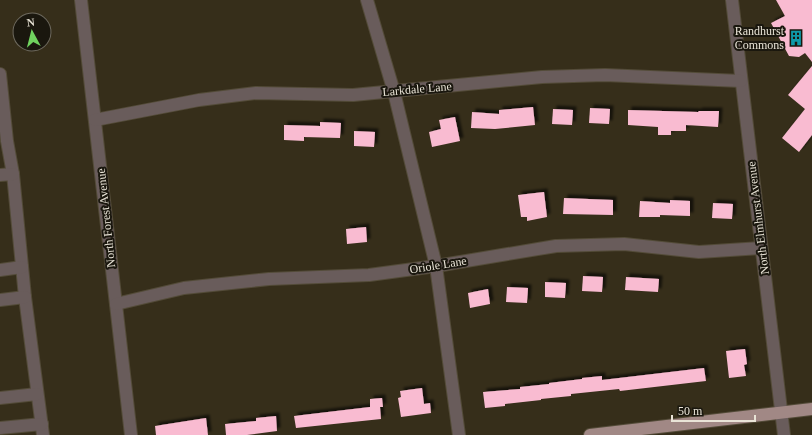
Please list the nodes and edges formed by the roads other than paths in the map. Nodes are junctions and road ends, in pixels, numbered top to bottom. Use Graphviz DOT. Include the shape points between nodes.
graph roads {
  1 [pos="81,0"];
  2 [pos="367,0"];
  3 [pos="732,0"];
  4 [pos="0,74"];
  5 [pos="742,81"];
  6 [pos="394,92"];
  7 [pos="95,120"];
  8 [pos="4,142"];
  9 [pos="13,174"];
  10 [pos="0,175"];
  11 [pos="761,248"];
  12 [pos="436,266"];
  13 [pos="22,267"];
  14 [pos="0,270"];
  15 [pos="25,297"];
  16 [pos="0,300"];
  17 [pos="116,304"];
  18 [pos="37,394"];
  19 [pos="0,398"];
  20 [pos="812,409"];
  21 [pos="781,413"];
  22 [pos="0,428"];
  23 [pos="43,429"];
  24 [pos="618,433"];
  25 [pos="131,435"];
  26 [pos="459,435"];
  27 [pos="590,435"];
  28 [pos="784,435"];
  1 -- 7 [label="street, North Forest Avenue"];
  2 -- 6 [label="street"];
  3 -- 5 [label="street, North Elmhurst Avenue"];
  4 -- 8 [label="street"];
  5 -- 6 [label="street, Larkdale Lane" via="542,77"];
  5 -- 11 [label="street, North Elmhurst Avenue"];
  6 -- 7 [label="street, Larkdale Lane" via="256,93 199,100"];
  6 -- 12 [label="street"];
  7 -- 17 [label="street, North Forest Avenue"];
  8 -- 9 [label="street"];
  9 -- 10 [label="street"];
  9 -- 13 [label="street"];
  11 -- 12 [label="street, Oriole Lane" via="699,252 624,244 556,246"];
  11 -- 21 [label="street, North Elmhurst Avenue"];
  12 -- 17 [label="street, Oriole Lane" via="369,275 269,279 184,288"];
  12 -- 26 [label="street"];
  13 -- 14 [label="street"];
  13 -- 15 [label="street"];
  15 -- 16 [label="street"];
  15 -- 18 [label="street"];
  17 -- 25 [label="street, North Forest Avenue"];
  18 -- 19 [label="street"];
  18 -- 23 [label="street"];
  20 -- 21 [label="main road"];
  21 -- 24 [label="main road"];
  21 -- 28 [label="street, North Elmhurst Avenue"];
  22 -- 23 [label="street"];
  24 -- 27 [label="main road"];
}
